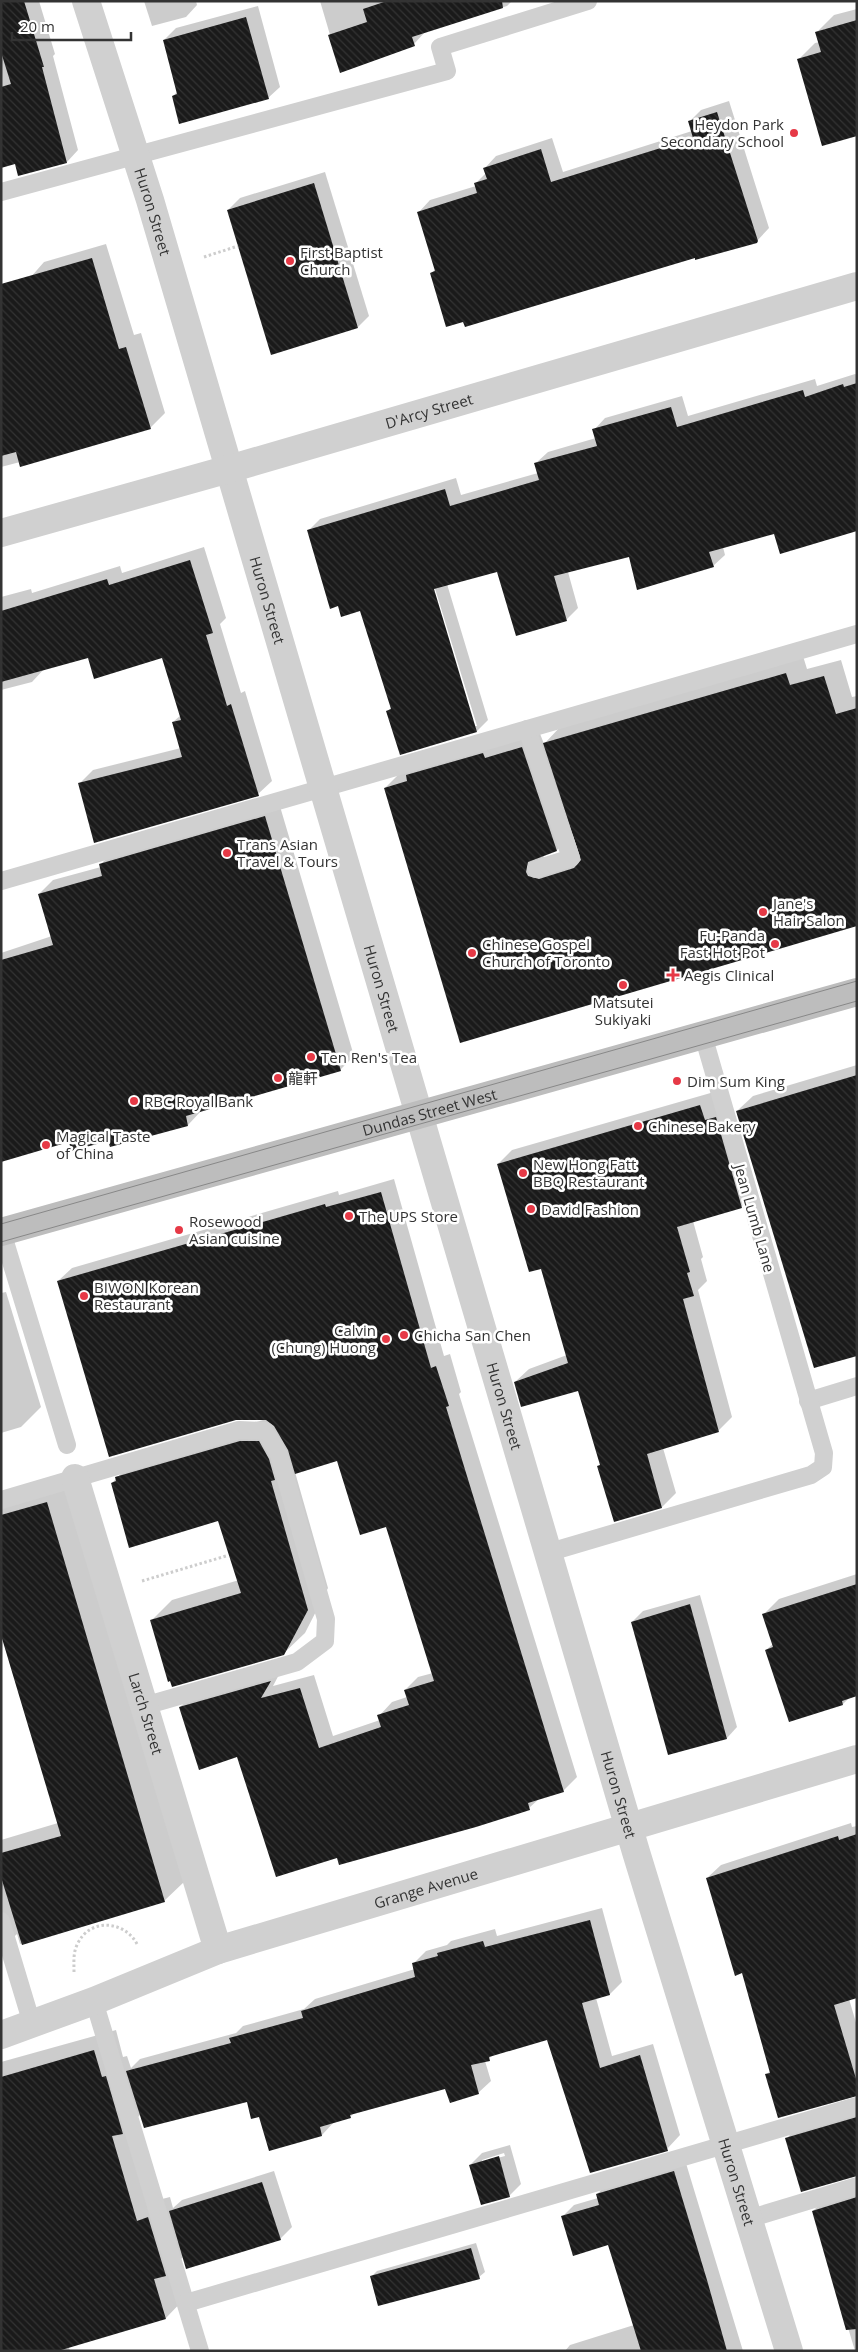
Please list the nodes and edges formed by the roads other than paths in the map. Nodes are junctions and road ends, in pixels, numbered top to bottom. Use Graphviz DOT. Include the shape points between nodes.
graph roads {
  1 [pos="86,1"];
  2 [pos="588,1"];
  3 [pos="137,156"];
  4 [pos="1,192"];
  5 [pos="857,286"];
  6 [pos="229,469"];
  7 [pos="1,532"];
  8 [pos="857,634"];
  9 [pos="527,729"];
  10 [pos="322,787"];
  11 [pos="536,869"];
  12 [pos="1,881"];
  13 [pos="857,992"];
  14 [pos="704,1035"];
  15 [pos="419,1115"];
  16 [pos="2,1232"];
  17 [pos="857,1386"];
  18 [pos="808,1401"];
  19 [pos="67,1445"];
  20 [pos="75,1478"];
  21 [pos="1,1500"];
  22 [pos="550,1552"];
  23 [pos="144,1706"];
  24 [pos="857,1759"];
  25 [pos="629,1827"];
  26 [pos="1,1921"];
  27 [pos="218,1950"];
  28 [pos="94,2001"];
  29 [pos="32,2024"];
  30 [pos="1,2035"];
  31 [pos="857,2106"];
  32 [pos="726,2145"];
  33 [pos="857,2186"];
  34 [pos="748,2219"];
  35 [pos="186,2303"];
  36 [pos="200,2351"];
  37 [pos="789,2351"];
  1 -- 3 [label="street, Huron Street"];
  2 -- 3 [label="lane" via="440,47 447,71"];
  3 -- 4 [label="lane"];
  3 -- 6 [label="street, Huron Street"];
  5 -- 6 [label="street, D'Arcy Street"];
  6 -- 7 [label="street, D'Arcy Street"];
  6 -- 10 [label="street, Huron Street"];
  8 -- 9 [label="lane"];
  9 -- 10 [label="lane"];
  9 -- 11 [label="lane" via="571,858"];
  10 -- 12 [label="lane"];
  10 -- 15 [label="street, Huron Street"];
  13 -- 14 [label="main road, Dundas Street West"];
  14 -- 15 [label="main road, Dundas Street West"];
  14 -- 18 [label="lane, Jean Lumb Lane"];
  15 -- 16 [label="main road, Dundas Street West"];
  15 -- 22 [label="street, Huron Street"];
  16 -- 19 [label="lane"];
  17 -- 18 [label="lane"];
  18 -- 22 [label="lane, Jean Lumb Lane" via="824,1453 823,1467 811,1475"];
  20 -- 21 [label="lane"];
  20 -- 23 [label="street, Larch Street"];
  20 -- 23 [label="lane" via="240,1430 265,1431 279,1455 326,1619 325,1641 297,1662"];
  22 -- 25 [label="street, Huron Street"];
  23 -- 27 [label="street, Larch Street"];
  24 -- 25 [label="street, Grange Avenue"];
  25 -- 27 [label="street, Grange Avenue"];
  25 -- 32 [label="street, Huron Street"];
  26 -- 29 [label="lane"];
  27 -- 28 [label="street, Grange Avenue"];
  28 -- 29 [label="street, Grange Avenue"];
  28 -- 35 [label="lane"];
  29 -- 30 [label="street, Grange Avenue"];
  31 -- 32 [label="lane"];
  32 -- 34 [label="street, Huron Street"];
  32 -- 35 [label="lane"];
  33 -- 34 [label="lane"];
  34 -- 37 [label="street, Huron Street"];
  35 -- 36 [label="lane"];
}
